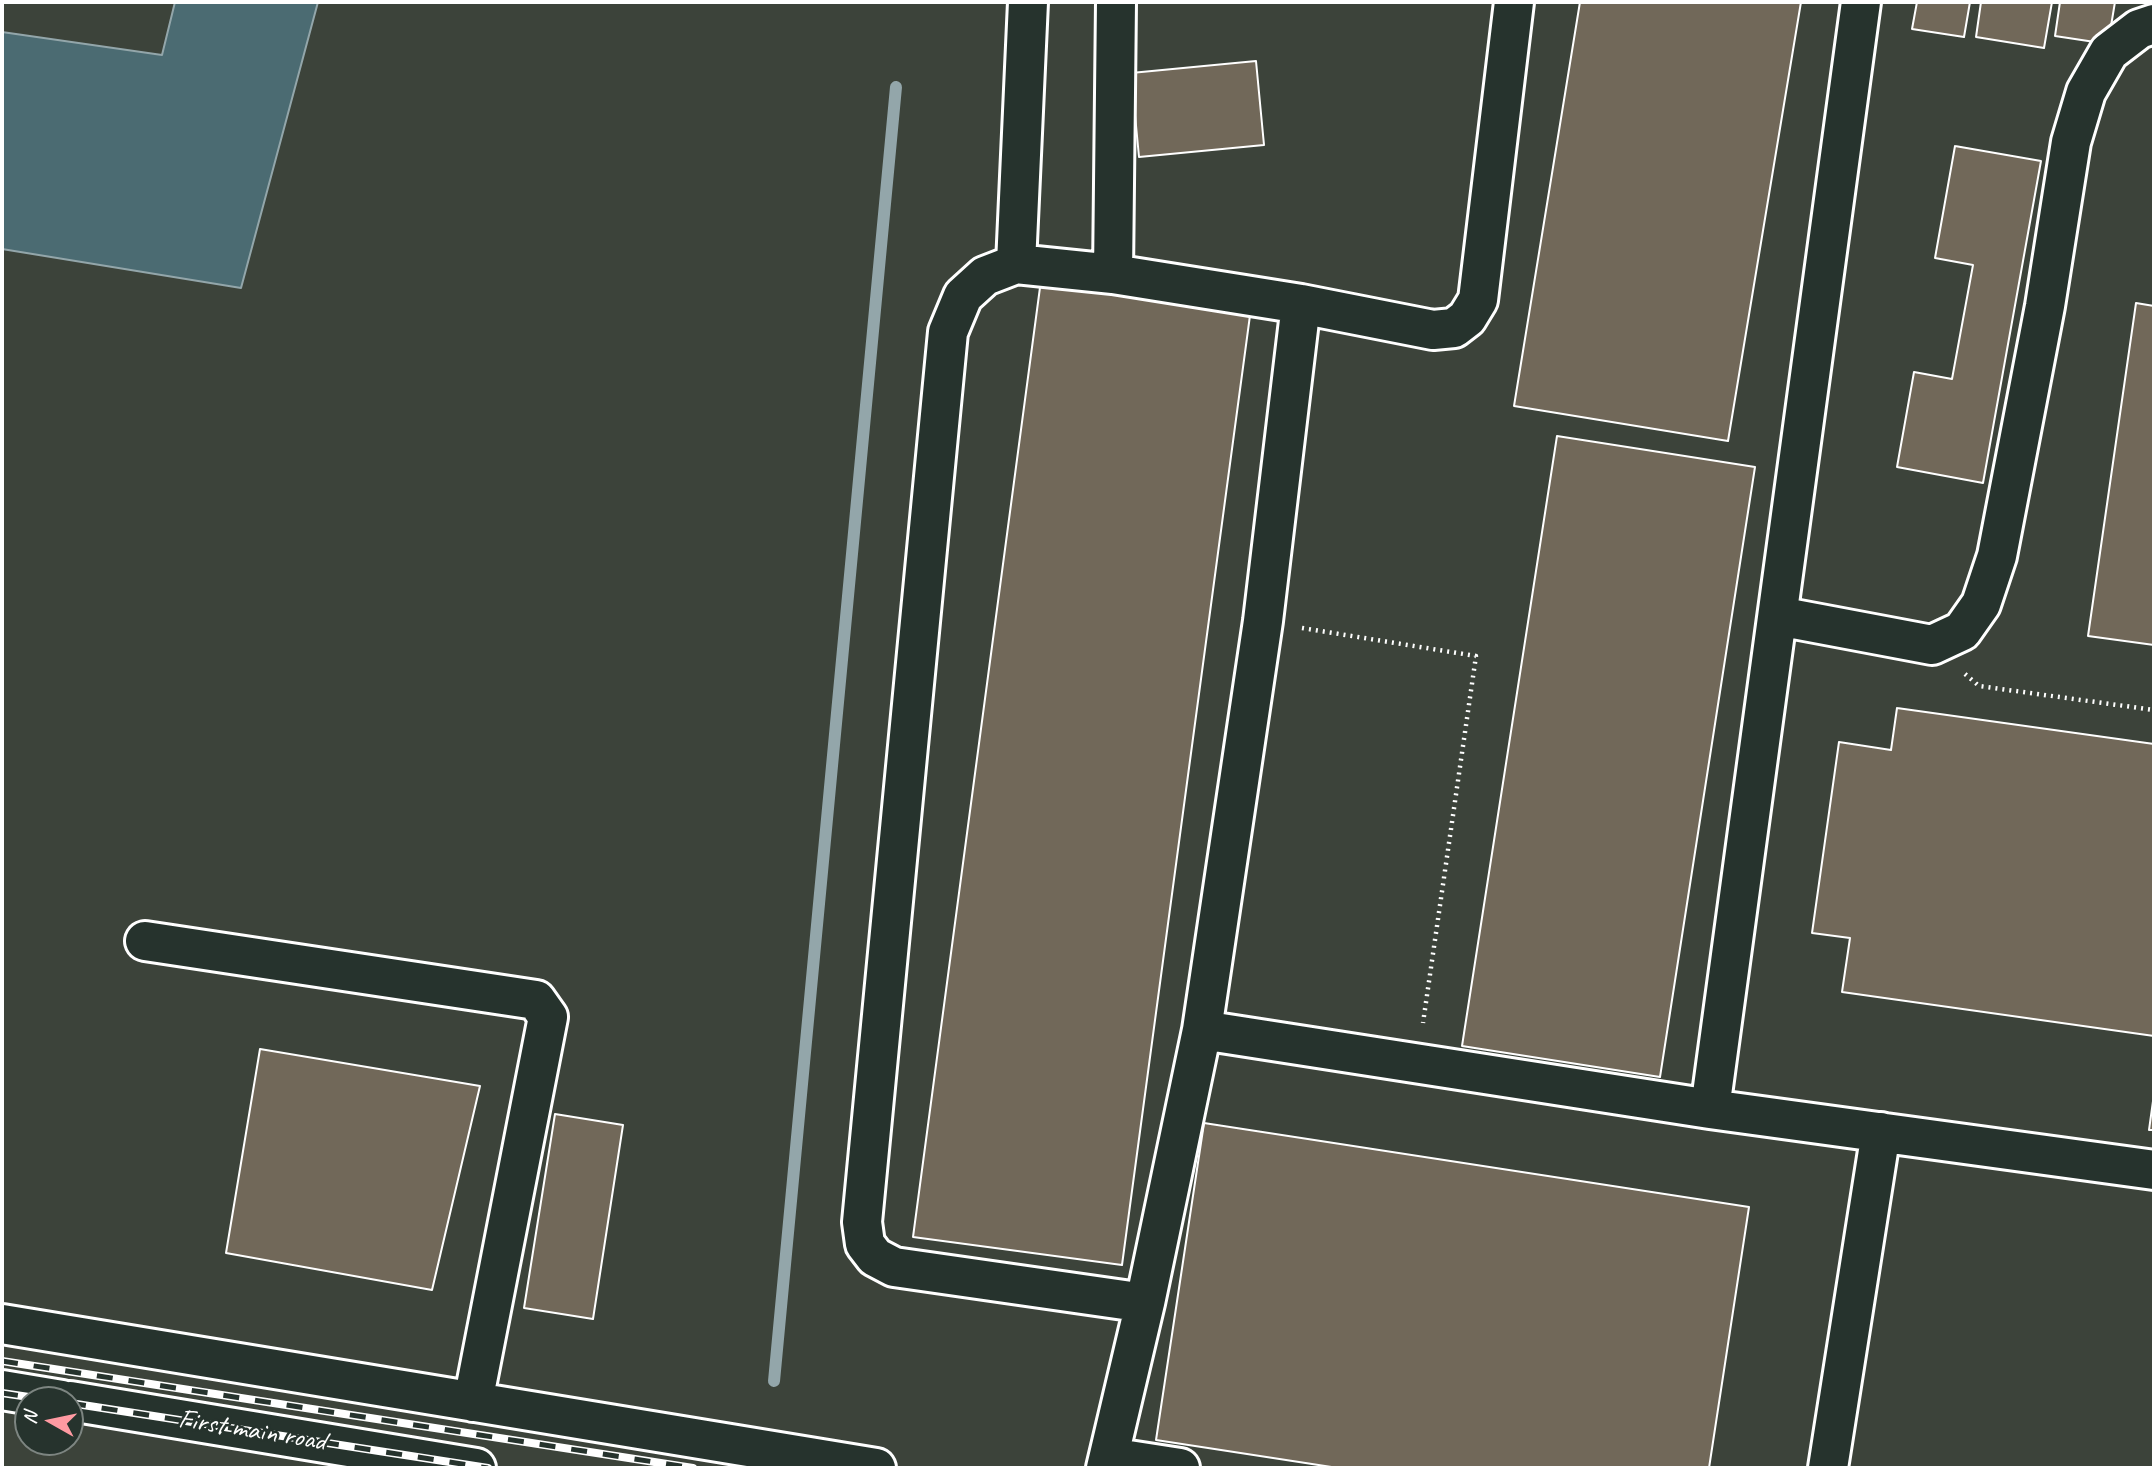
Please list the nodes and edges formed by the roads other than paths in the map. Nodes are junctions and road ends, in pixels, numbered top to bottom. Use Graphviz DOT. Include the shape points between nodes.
graph roads {
  1 [pos="1028,2"];
  2 [pos="1116,2"];
  3 [pos="1514,2"];
  4 [pos="1861,2"];
  5 [pos="2154,24"];
  6 [pos="1016,264"];
  7 [pos="1113,274"];
  8 [pos="1301,304"];
  9 [pos="1778,616"];
  10 [pos="145,941"];
  11 [pos="1202,1030"];
  12 [pos="1710,1109"];
  13 [pos="1881,1132"];
  14 [pos="2154,1170"];
  15 [pos="1145,1303"];
  16 [pos="2,1324"];
  17 [pos="474,1402"];
  18 [pos="84,1403"];
  19 [pos="1107,1463"];
  20 [pos="867,1467"];
  21 [pos="476,1468"];
  22 [pos="1180,1468"];
  23 [pos="1828,1468"];
  1 -- 6 [label="street"];
  2 -- 7 [label="street"];
  3 -- 8 [label="street" via="1478,300 1467,318 1454,328 1433,330"];
  4 -- 9 [label="street"];
  5 -- 9 [label="street" via="2139,29 2109,52 2086,92 2071,142 1997,556 1981,604 1962,631 1932,645"];
  6 -- 7 [label="street"];
  6 -- 15 [label="street" via="985,276 963,296 948,332 862,1222 865,1244 875,1257 894,1267"];
  7 -- 8 [label="street"];
  8 -- 11 [label="street" via="1263,621"];
  9 -- 12 [label="street"];
  10 -- 17 [label="street" via="536,1000 548,1017"];
  11 -- 12 [label="street"];
  11 -- 15 [label="street"];
  12 -- 13 [label="street"];
  13 -- 14 [label="street"];
  13 -- 23 [label="street"];
  15 -- 19 [label="street"];
  16 -- 17 [label="street"];
  17 -- 20 [label="street"];
  18 -- 21 [label="street, First main road"];
  19 -- 22 [label="street"];
}
